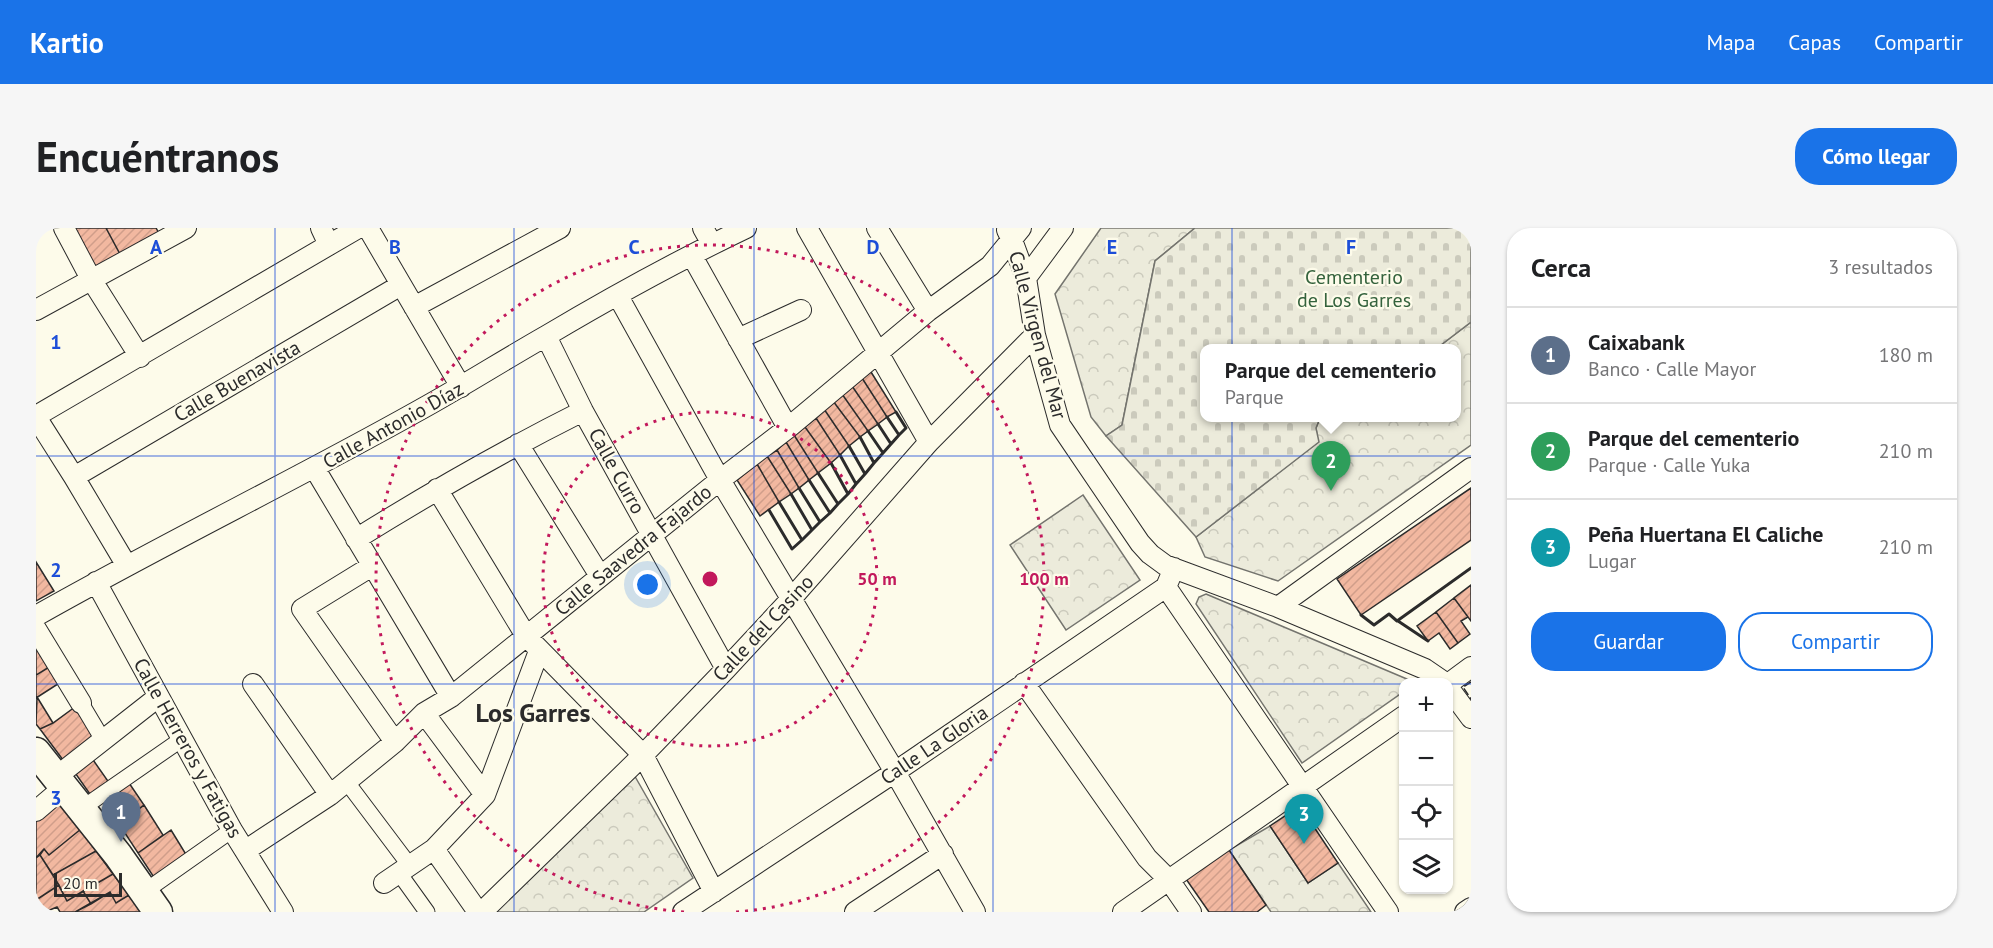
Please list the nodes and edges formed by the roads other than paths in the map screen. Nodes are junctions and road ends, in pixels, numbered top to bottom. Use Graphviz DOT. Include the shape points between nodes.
graph roads {
  1 [pos="64,228"];
  2 [pos="358,228"];
  3 [pos="368,228"];
  4 [pos="560,228"];
  5 [pos="746,228"];
  6 [pos="807,228"];
  7 [pos="877,228"];
  8 [pos="1063,228"];
  9 [pos="175,230"];
  10 [pos="1013,232"];
  11 [pos="707,236"];
  12 [pos="325,237"];
  13 [pos="692,256"];
  14 [pos="1026,278"];
  15 [pos="92,279"];
  16 [pos="401,285"];
  17 [pos="618,296"];
  18 [pos="414,307"];
  19 [pos="36,310"];
  20 [pos="801,310"];
  21 [pos="928,311"];
  22 [pos="1035,335"];
  23 [pos="546,336"];
  24 [pos="738,339"];
  25 [pos="877,353"];
  26 [pos="140,357"];
  27 [pos="461,387"];
  28 [pos="583,411"];
  29 [pos="36,417"];
  30 [pos="788,428"];
  31 [pos="929,442"];
  32 [pos="518,444"];
  33 [pos="1471,468"];
  34 [pos="315,469"];
  35 [pos="74,477"];
  36 [pos="720,480"];
  37 [pos="437,489"];
  38 [pos="652,534"];
  39 [pos="356,539"];
  40 [pos="127,566"];
  41 [pos="372,566"];
  42 [pos="600,576"];
  43 [pos="1170,577"];
  44 [pos="96,582"];
  45 [pos="791,599"];
  46 [pos="1278,607"];
  47 [pos="36,616"];
  48 [pos="36,629"];
  49 [pos="526,636"];
  50 [pos="539,651"];
  51 [pos="1471,667"];
  52 [pos="726,669"];
  53 [pos="1438,678"];
  54 [pos="1453,682"];
  55 [pos="1024,683"];
  56 [pos="254,684"];
  57 [pos="1453,691"];
  58 [pos="158,697"];
  59 [pos="451,697"];
  60 [pos="81,703"];
  61 [pos="424,713"];
  62 [pos="1471,718"];
  63 [pos="1399,720"];
  64 [pos="182,739"];
  65 [pos="103,740"];
  66 [pos="395,742"];
  67 [pos="36,752"];
  68 [pos="643,755"];
  69 [pos="896,772"];
  70 [pos="346,781"];
  71 [pos="1302,788"];
  72 [pos="67,791"];
  73 [pos="330,795"];
  74 [pos="485,795"];
  75 [pos="36,811"];
  76 [pos="232,830"];
  77 [pos="434,849"];
  78 [pos="246,850"];
  79 [pos="943,854"];
  80 [pos="398,874"];
  81 [pos="1169,880"];
  82 [pos="714,891"];
  83 [pos="151,902"];
  84 [pos="1471,908"];
  85 [pos="283,912"];
  86 [pos="427,912"];
  87 [pos="480,912"];
  88 [pos="683,912"];
  89 [pos="855,912"];
  90 [pos="975,912"];
  91 [pos="1123,912"];
  92 [pos="1191,912"];
  93 [pos="1388,912"];
  94 [pos="1465,912"];
  1 -- 15 [label="street"];
  2 -- 12 [label="street"];
  3 -- 16 [label="street"];
  4 -- 18 [label="street"];
  5 -- 11 [label="street, Calle Antonio Díaz"];
  6 -- 25 [label="street"];
  7 -- 21 [label="street"];
  8 -- 14 [label="street"];
  9 -- 15 [label="street"];
  10 -- 14 [label="street, Calle Virgen del Mar"];
  10 -- 21 [label="street, Calle Saavedra Fajardo" via="990,266"];
  11 -- 13 [label="street, Calle Antonio Díaz"];
  12 -- 26 [label="street"];
  13 -- 17 [label="street, Calle Antonio Díaz"];
  13 -- 24 [label="street"];
  14 -- 22 [label="street, Calle Virgen del Mar"];
  15 -- 19 [label="street"];
  15 -- 26 [label="street"];
  16 -- 18 [label="street"];
  16 -- 35 [label="street, Calle Buenavista"];
  17 -- 23 [label="street, Calle Antonio Díaz"];
  17 -- 36 [label="street"];
  18 -- 27 [label="street"];
  20 -- 24 [label="street"];
  21 -- 25 [label="street, Calle Saavedra Fajardo"];
  22 -- 31 [label="street, Calle del Casino"];
  22 -- 43 [label="street, Calle Virgen del Mar" via="1060,425 1140,543"];
  23 -- 27 [label="street, Calle Antonio Díaz"];
  23 -- 28 [label="street, Calle Curro"];
  24 -- 30 [label="street"];
  25 -- 30 [label="street, Calle Saavedra Fajardo"];
  25 -- 31 [label="street"];
  26 -- 29 [label="street"];
  27 -- 34 [label="street, Calle Antonio Díaz"];
  28 -- 32 [label="street"];
  28 -- 38 [label="street, Calle Curro"];
  29 -- 35 [label="street"];
  30 -- 36 [label="street, Calle Saavedra Fajardo"];
  31 -- 45 [label="street, Calle del Casino"];
  32 -- 37 [label="street"];
  32 -- 42 [label="street"];
  33 -- 46 [label="street"];
  34 -- 39 [label="street"];
  34 -- 40 [label="street, Calle Antonio Díaz"];
  35 -- 40 [label="street"];
  36 -- 38 [label="street, Calle Saavedra Fajardo"];
  36 -- 45 [label="street"];
  37 -- 39 [label="street"];
  37 -- 49 [label="street"];
  38 -- 42 [label="street, Calle Saavedra Fajardo"];
  38 -- 52 [label="street, Calle Curro"];
  39 -- 41 [label="street"];
  40 -- 44 [label="street, Calle Antonio Díaz"];
  41 -- 59 [label="street"];
  41 -- 66 [label="street" via="302,609"];
  42 -- 49 [label="street, Calle Saavedra Fajardo"];
  43 -- 46 [label="street"];
  43 -- 55 [label="street, Calle La Gloria"];
  43 -- 71 [label="street"];
  44 -- 47 [label="street, Calle Antonio Díaz"];
  44 -- 58 [label="street, Calle Herreros y Fatigas"];
  45 -- 52 [label="street, Calle del Casino"];
  45 -- 69 [label="street"];
  46 -- 53 [label="street"];
  48 -- 60 [label="street"];
  49 -- 50 [label="street"];
  49 -- 59 [label="street, Calle Saavedra Fajardo"];
  50 -- 68 [label="street"];
  50 -- 74 [label="street"];
  51 -- 54 [label="street"];
  52 -- 68 [label="street, Calle del Casino"];
  55 -- 69 [label="street, Calle La Gloria"];
  55 -- 81 [label="street" via="1147,858"];
  56 -- 73 [label="street"];
  57 -- 62 [label="street"];
  58 -- 64 [label="street, Calle Herreros y Fatigas"];
  58 -- 65 [label="street"];
  59 -- 61 [label="street, Calle Saavedra Fajardo"];
  60 -- 65 [label="street"];
  61 -- 66 [label="street, Calle Saavedra Fajardo"];
  61 -- 74 [label="street"];
  63 -- 71 [label="street"];
  64 -- 72 [label="street"];
  64 -- 76 [label="street, Calle Herreros y Fatigas"];
  65 -- 72 [label="street"];
  66 -- 70 [label="street, Calle Saavedra Fajardo"];
  67 -- 72 [label="main road"];
  68 -- 82 [label="street"];
  68 -- 87 [label="street, Calle del Casino"];
  69 -- 79 [label="street"];
  69 -- 82 [label="street, Calle La Gloria"];
  70 -- 73 [label="street, Calle Saavedra Fajardo"];
  70 -- 80 [label="street"];
  71 -- 81 [label="street"];
  71 -- 93 [label="street"];
  72 -- 75 [label="street"];
  72 -- 83 [label="main road"];
  73 -- 78 [label="street, Calle Saavedra Fajardo"];
  74 -- 77 [label="street"];
  76 -- 78 [label="street, Calle Herreros y Fatigas"];
  76 -- 83 [label="street"];
  77 -- 80 [label="street"];
  77 -- 87 [label="street"];
  78 -- 85 [label="street, Calle Herreros y Fatigas"];
  79 -- 89 [label="street"];
  79 -- 90 [label="street"];
  80 -- 86 [label="street"];
  81 -- 91 [label="street"];
  81 -- 92 [label="street"];
  82 -- 88 [label="street, Calle La Gloria"];
  84 -- 94 [label="street"];
}
